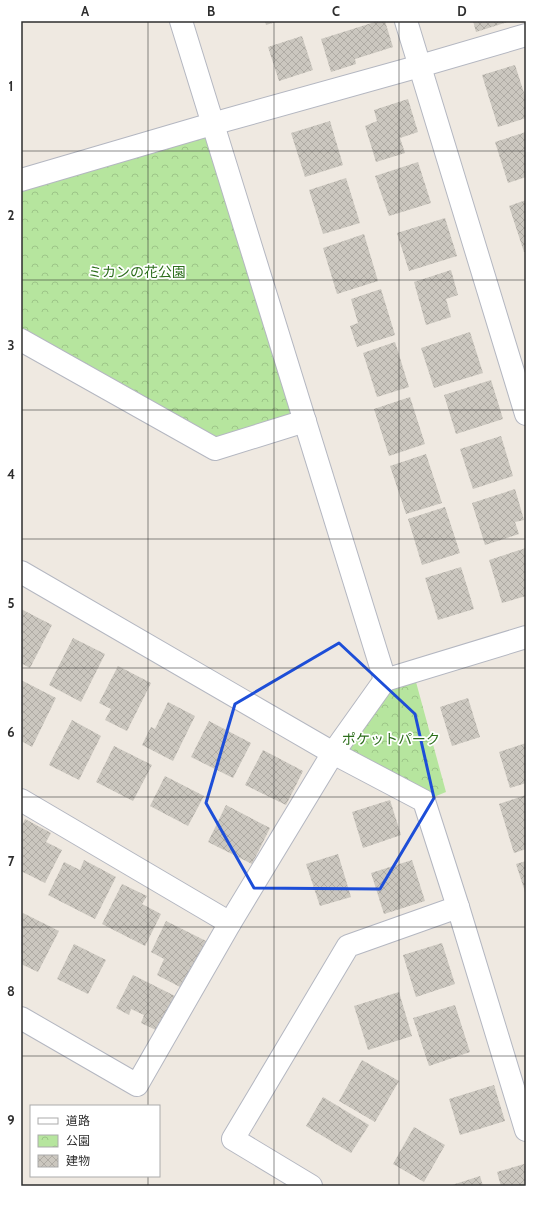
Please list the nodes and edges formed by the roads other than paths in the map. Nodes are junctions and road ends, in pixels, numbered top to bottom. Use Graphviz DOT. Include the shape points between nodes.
graph roads {
  1 [pos="181,21"];
  2 [pos="406,21"];
  3 [pos="526,35"];
  4 [pos="420,66"];
  5 [pos="212,124"];
  6 [pos="21,180"];
  7 [pos="21,340"];
  8 [pos="526,414"];
  9 [pos="305,421"];
  10 [pos="21,572"];
  11 [pos="526,637"];
  12 [pos="385,680"];
  13 [pos="333,753"];
  14 [pos="21,800"];
  15 [pos="458,907"];
  16 [pos="230,923"];
  17 [pos="21,1018"];
  18 [pos="526,1130"];
  19 [pos="311,1186"];
  1 -- 5 [label="street"];
  2 -- 4 [label="street"];
  3 -- 4 [label="street"];
  4 -- 5 [label="street"];
  4 -- 8 [label="street"];
  5 -- 6 [label="street"];
  5 -- 9 [label="street"];
  7 -- 9 [label="street" via="215,449"];
  9 -- 12 [label="street"];
  10 -- 13 [label="street"];
  11 -- 12 [label="street"];
  12 -- 13 [label="street"];
  13 -- 15 [label="street" via="424,802"];
  13 -- 16 [label="street"];
  14 -- 16 [label="street"];
  15 -- 18 [label="street"];
  15 -- 19 [label="street" via="348,946 233,1139"];
  16 -- 17 [label="street" via="137,1085"];
}
